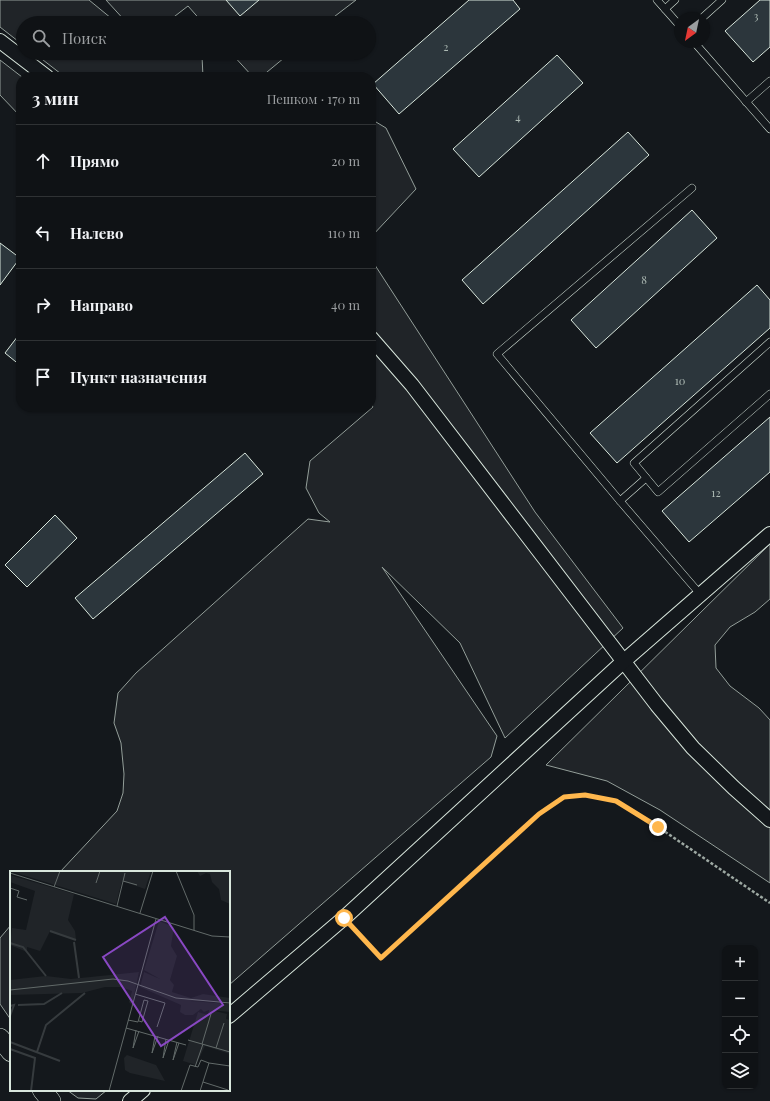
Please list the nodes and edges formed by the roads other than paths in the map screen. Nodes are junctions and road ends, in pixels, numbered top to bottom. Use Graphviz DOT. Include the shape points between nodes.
graph roads {
  1 [pos="657,0"];
  2 [pos="675,0"];
  3 [pos="722,0"];
  4 [pos="665,9"];
  5 [pos="709,12"];
  6 [pos="674,19"];
  7 [pos="0,41"];
  8 [pos="699,48"];
  9 [pos="16,53"];
  10 [pos="25,60"];
  11 [pos="40,72"];
  12 [pos="770,81"];
  13 [pos="746,102"];
  14 [pos="769,126"];
  15 [pos="692,188"];
  16 [pos="770,342"];
  17 [pos="376,344"];
  18 [pos="770,394"];
  19 [pos="646,478"];
  20 [pos="620,501"];
  21 [pos="770,534"];
  22 [pos="700,594"];
  23 [pos="624,661"];
  24 [pos="770,820"];
  25 [pos="230,1015"];
  26 [pos="0,1038"];
  27 [pos="10,1051"];
  28 [pos="43,1091"];
  29 [pos="142,1091"];
  30 [pos="51,1101"];
  31 [pos="130,1101"];
  1 -- 4 [label="lane"];
  2 -- 4 [label="lane"];
  3 -- 5 [label="lane"];
  4 -- 6 [label="lane"];
  7 -- 9 [label="street"];
  8 -- 13 [label="lane"];
  10 -- 11 [label="street"];
  12 -- 13 [label="lane"];
  13 -- 14 [label="lane"];
  15 -- 20 [label="lane" via="497,354"];
  16 -- 19 [label="lane" via="634,463"];
  17 -- 23 [label="street" via="412,384"];
  18 -- 19 [label="lane" via="658,492"];
  19 -- 20 [label="lane"];
  20 -- 22 [label="lane"];
  21 -- 22 [label="street"];
  22 -- 23 [label="street"];
  23 -- 24 [label="street" via="657,706 693,748"];
  23 -- 25 [label="street" via="344,918"];
  26 -- 27 [label="main road"];
  28 -- 30 [label="main road"];
  29 -- 31 [label="street"];
}
